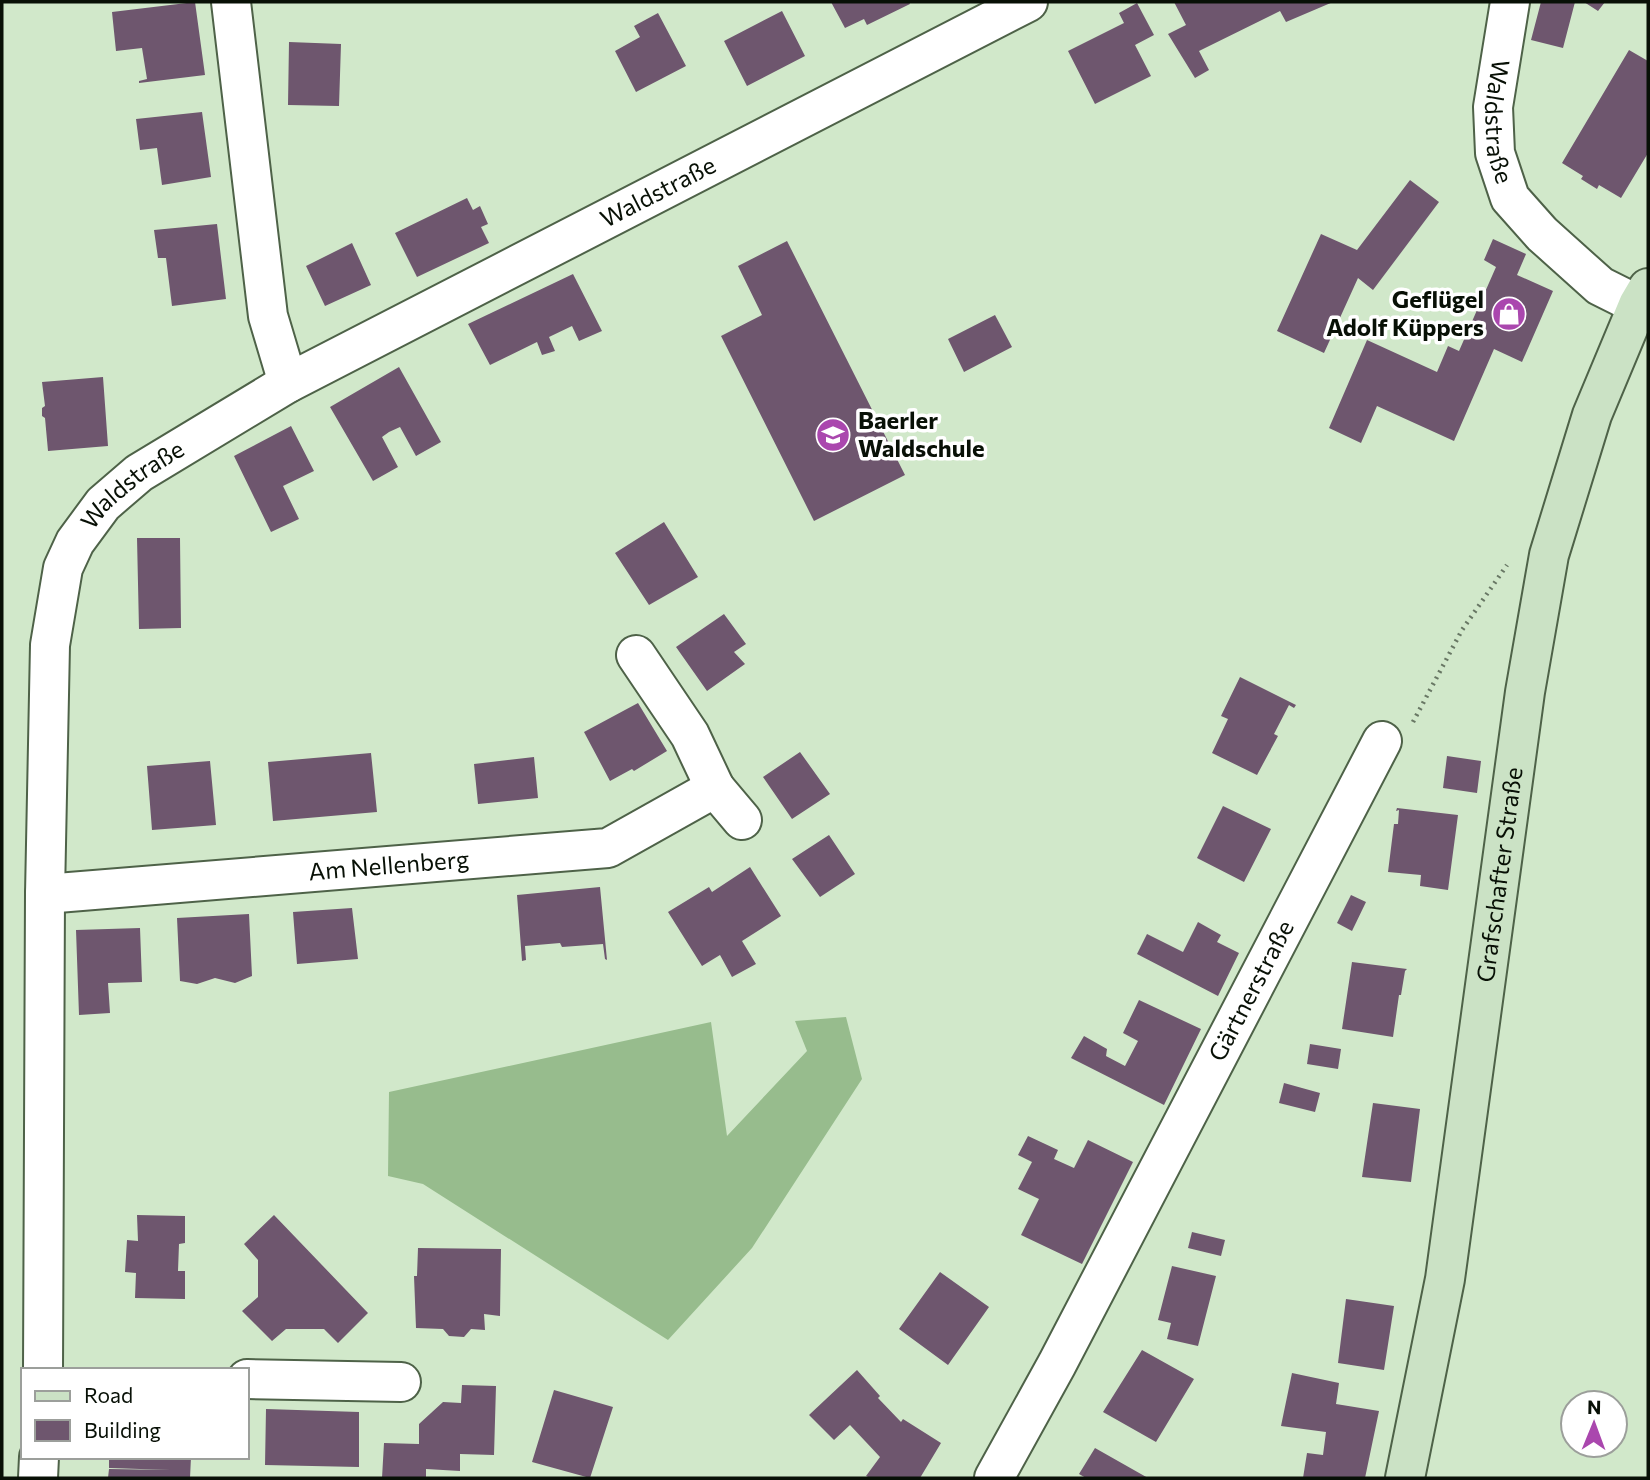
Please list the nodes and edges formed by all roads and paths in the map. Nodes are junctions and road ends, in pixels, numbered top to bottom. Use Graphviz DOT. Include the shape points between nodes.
graph roads {
  1 [pos="231,2"];
  2 [pos="1028,2"];
  3 [pos="1510,2"];
  4 [pos="1643,296"];
  5 [pos="288,383"];
  6 [pos="1549,555"];
  7 [pos="636,655"];
  8 [pos="1382,741"];
  9 [pos="715,788"];
  10 [pos="742,820"];
  11 [pos="45,894"];
  12 [pos="43,1368"];
  13 [pos="248,1379"];
  14 [pos="401,1382"];
  15 [pos="39,1459"];
  16 [pos="38,1478"];
  17 [pos="994,1478"];
  18 [pos="1405,1478"];
  1 -- 5 [label="street" via="268,316"];
  2 -- 5 [label="street, Waldstraße"];
  3 -- 4 [label="street, Waldstraße" via="1493,107 1495,153 1510,198 1600,286"];
  4 -- 6 [label="main road, Grafschafter Straße" via="1592,415"];
  5 -- 11 [label="street, Waldstraße" via="139,473 103,503 75,542 63,568 50,645"];
  6 -- 8 [label="path" via="1526,551 1506,565 1462,630 1408,732"];
  6 -- 18 [label="main road, Grafschafter Straße" via="1525,692 1444,1279"];
  7 -- 9 [label="street" via="690,735"];
  8 -- 17 [label="street, Gärtnerstraße"];
  9 -- 10 [label="street"];
  9 -- 11 [label="street, Am Nellenberg" via="608,848"];
  11 -- 12 [label="street"];
  13 -- 14 [label="street"];
  15 -- 16 [label="street"];
}
